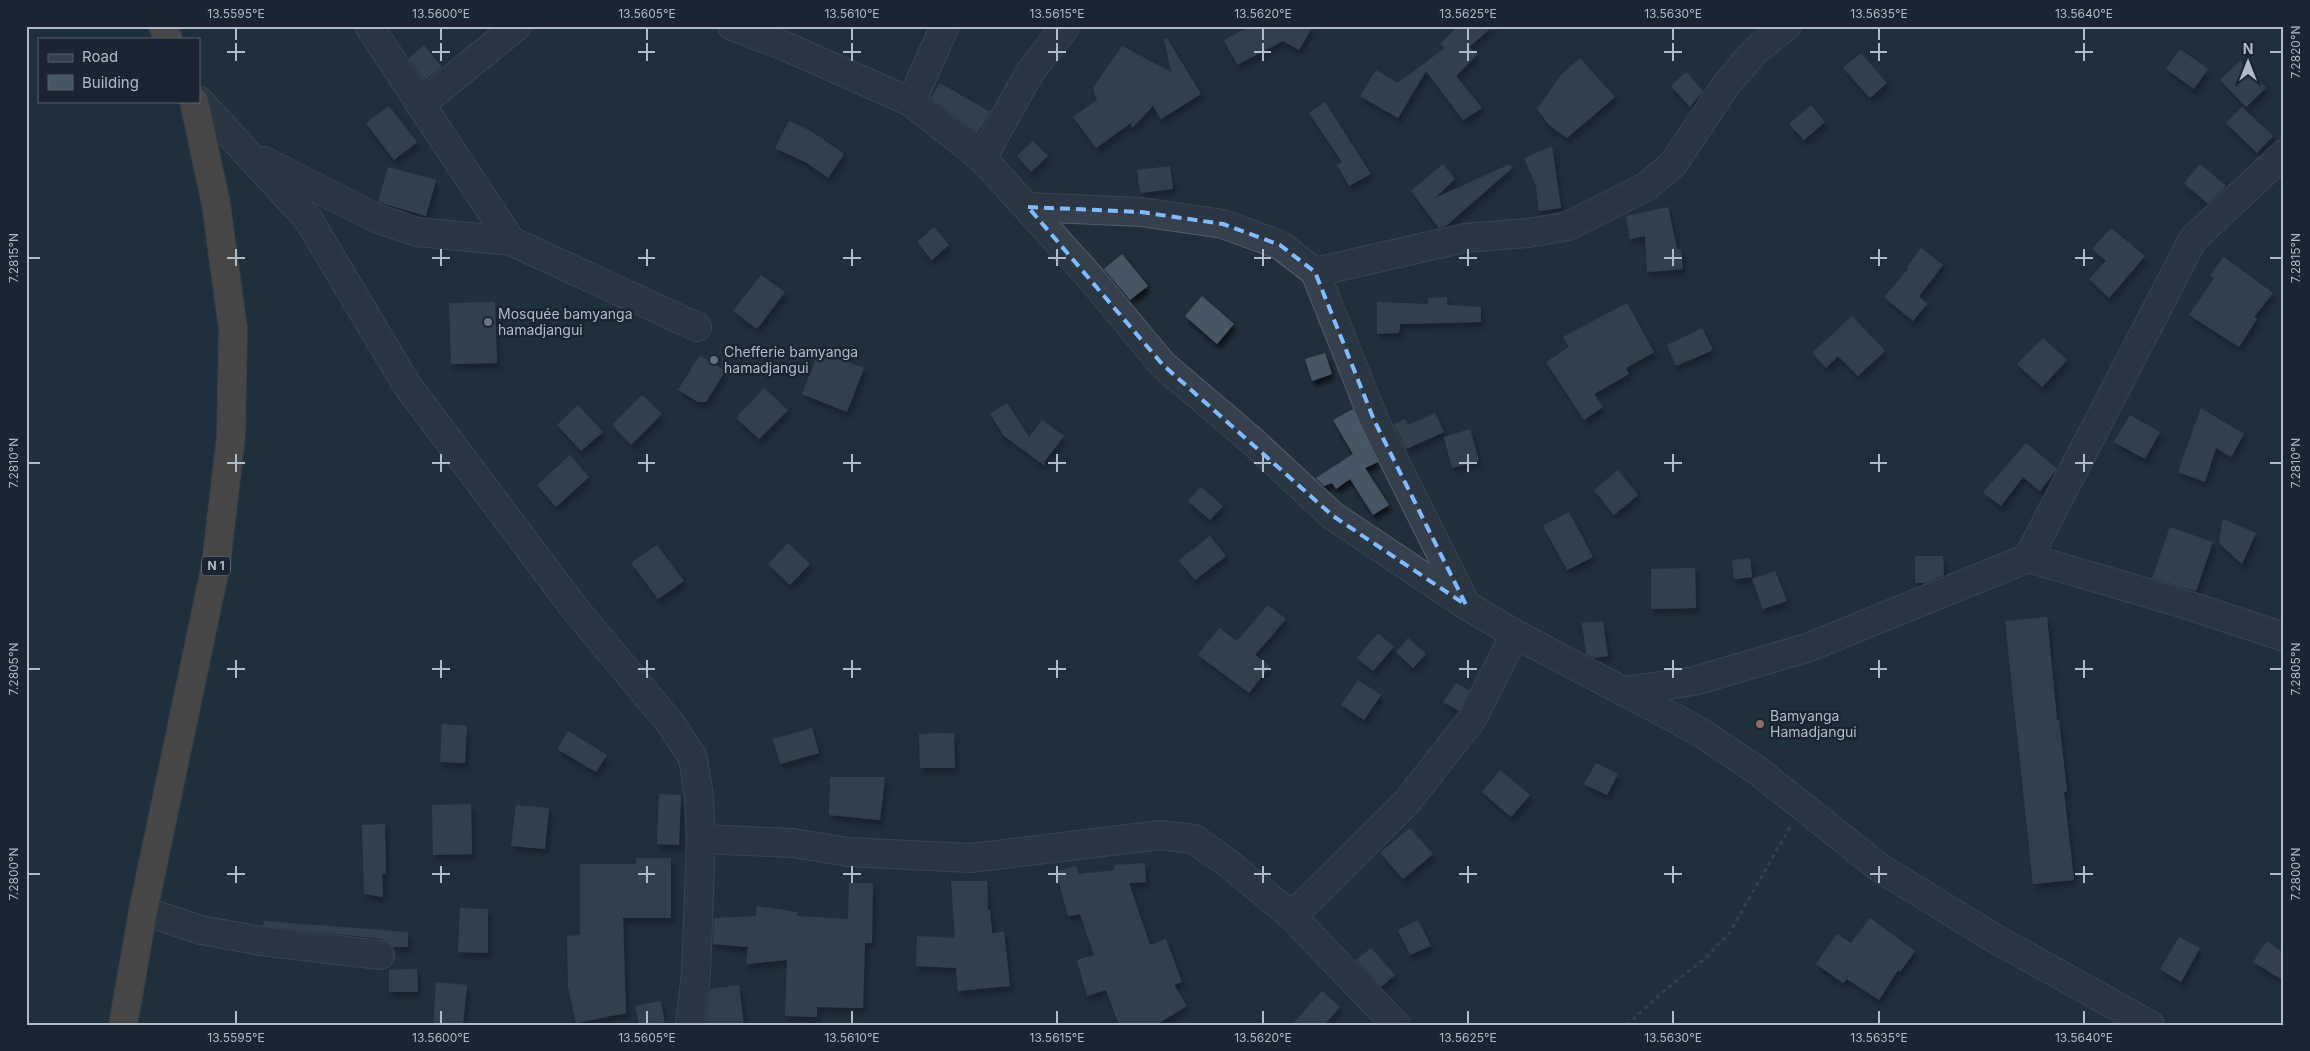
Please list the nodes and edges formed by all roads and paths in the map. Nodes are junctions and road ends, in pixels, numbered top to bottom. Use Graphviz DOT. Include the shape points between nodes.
graph roads {
  1 [pos="163,26"];
  2 [pos="368,26"];
  3 [pos="517,26"];
  4 [pos="732,26"];
  5 [pos="945,26"];
  6 [pos="1066,26"];
  7 [pos="1787,26"];
  8 [pos="168,38"];
  9 [pos="194,102"];
  10 [pos="200,102"];
  11 [pos="911,102"];
  12 [pos="420,104"];
  13 [pos="249,153"];
  14 [pos="2284,154"];
  15 [pos="982,158"];
  16 [pos="1028,206"];
  17 [pos="511,242"];
  18 [pos="1315,272"];
  19 [pos="698,327"];
  20 [pos="2028,558"];
  21 [pos="1466,605"];
  22 [pos="1515,634"];
  23 [pos="2284,637"];
  24 [pos="1624,691"];
  25 [pos="1802,806"];
  26 [pos="701,839"];
  27 [pos="143,912"];
  28 [pos="1292,916"];
  29 [pos="380,955"];
  30 [pos="123,1025"];
  31 [pos="690,1025"];
  32 [pos="1396,1025"];
  33 [pos="1627,1025"];
  34 [pos="2150,1025"];
  1 -- 8 [label="highway"];
  2 -- 12 [label="street"];
  3 -- 12 [label="street"];
  4 -- 11 [label="street" via="787,46"];
  5 -- 11 [label="street"];
  6 -- 15 [label="street" via="1030,72"];
  7 -- 18 [label="street" via="1755,52 1726,85 1673,164 1647,186 1568,226 1465,238"];
  9 -- 27 [label="highway, N 1" via="216,204 233,329 230,436 216,564"];
  10 -- 13 [label="street"];
  11 -- 15 [label="street"];
  12 -- 17 [label="street"];
  13 -- 17 [label="street" via="376,218 417,232"];
  13 -- 26 [label="street" via="308,219 407,385 488,496 575,609 671,724 693,758"];
  14 -- 20 [label="street" via="2193,239"];
  15 -- 16 [label="street"];
  16 -- 18 [label="street" via="1141,212 1223,224 1280,245"];
  16 -- 21 [label="street" via="1163,365 1333,516"];
  17 -- 19 [label="street"];
  18 -- 21 [label="street" via="1374,420"];
  20 -- 23 [label="street"];
  20 -- 24 [label="street" via="1807,648 1694,681"];
  21 -- 22 [label="street"];
  22 -- 24 [label="street"];
  22 -- 28 [label="street" via="1472,719 1406,803"];
  24 -- 25 [label="street" via="1697,730 1758,771"];
  25 -- 33 [label="path" via="1730,932 1708,956"];
  25 -- 34 [label="street" via="1880,868 1994,938"];
  26 -- 28 [label="street" via="793,843 848,852 971,858 1160,835 1194,839"];
  26 -- 31 [label="street" via="696,973"];
  27 -- 29 [label="street" via="201,930 260,941"];
  27 -- 30 [label="highway, N 1"];
  28 -- 32 [label="street"];
}
